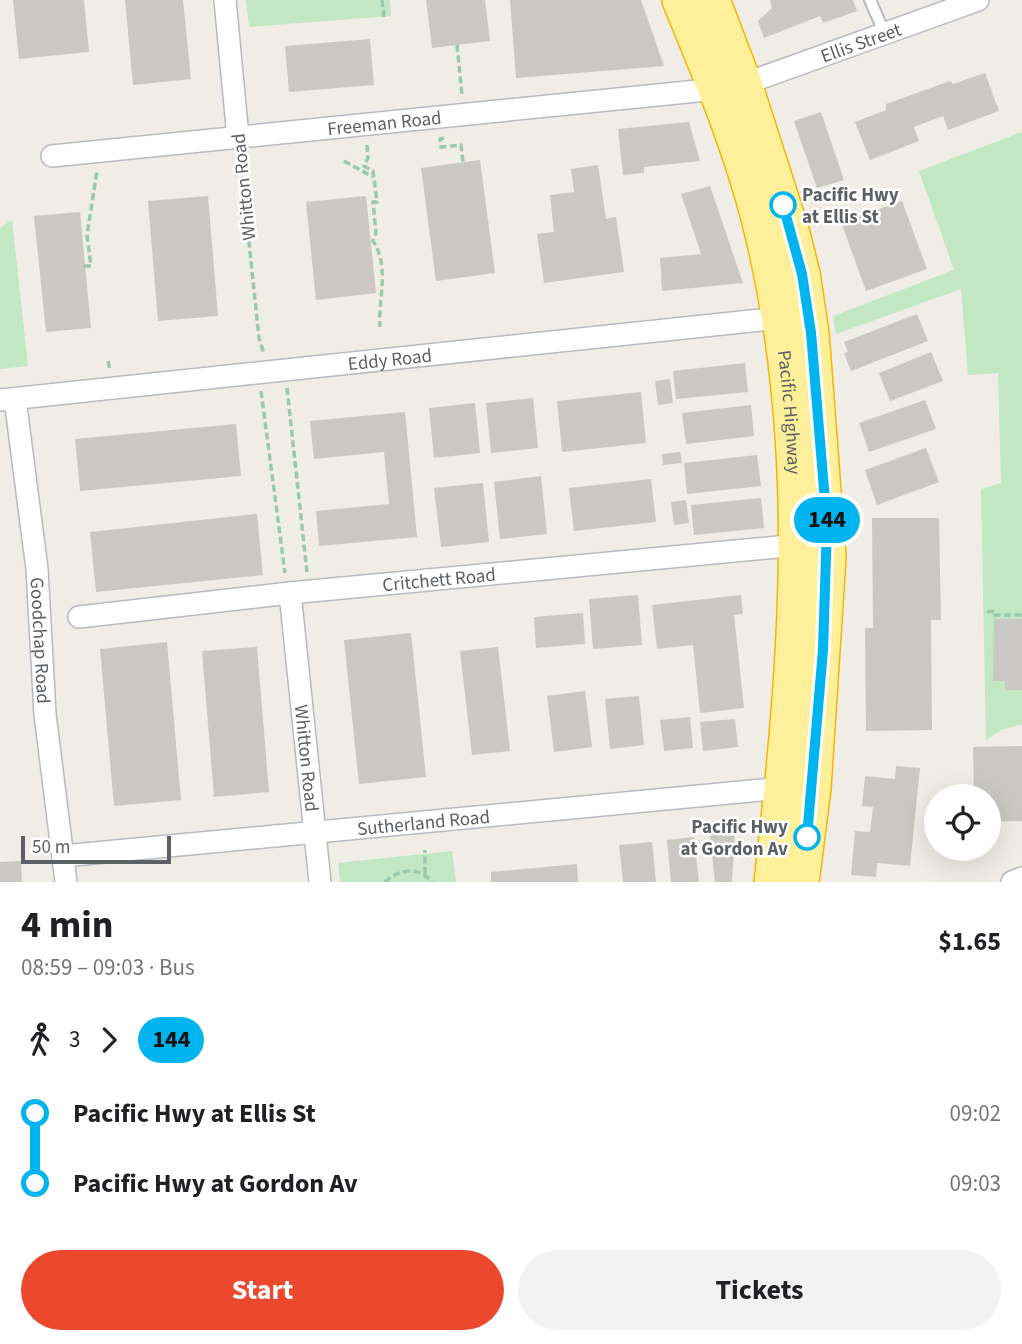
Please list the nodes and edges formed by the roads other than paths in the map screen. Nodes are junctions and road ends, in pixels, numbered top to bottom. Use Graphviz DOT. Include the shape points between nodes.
graph roads {
  1 [pos="225,0"];
  2 [pos="680,0"];
  3 [pos="712,0"];
  4 [pos="870,0"];
  5 [pos="978,0"];
  6 [pos="885,34"];
  7 [pos="730,87"];
  8 [pos="238,137"];
  9 [pos="52,156"];
  10 [pos="779,318"];
  11 [pos="7,400"];
  12 [pos="799,545"];
  13 [pos="302,586"];
  14 [pos="79,617"];
  15 [pos="783,788"];
  16 [pos="314,831"];
  17 [pos="63,856"];
  18 [pos="1022,878"];
  19 [pos="66,882"];
  20 [pos="320,882"];
  21 [pos="772,882"];
  22 [pos="801,882"];
  23 [pos="1012,882"];
  1 -- 8 [label="street, Whitton Road"];
  2 -- 7 [label="highway, Pacific Highway"];
  3 -- 7 [label="highway, Pacific Highway"];
  4 -- 6 [label="lane"];
  5 -- 6 [label="street, Ellis Street"];
  6 -- 7 [label="street, Ellis Street"];
  7 -- 8 [label="street, Freeman Road"];
  7 -- 10 [label="highway, Pacific Highway"];
  7 -- 22 [label="highway, Pacific Highway" via="772,167 802,274 811,333 827,525 823,650"];
  8 -- 9 [label="street, Freeman Road"];
  10 -- 11 [label="street, Eddy Road"];
  10 -- 12 [label="highway, Pacific Highway" via="793,436"];
  11 -- 17 [label="street, Goodchap Road" via="37,569 45,714"];
  12 -- 13 [label="street, Critchett Road"];
  12 -- 15 [label="highway, Pacific Highway"];
  13 -- 14 [label="street, Critchett Road"];
  13 -- 16 [label="street, Whitton Road"];
  15 -- 16 [label="street, Sutherland Road"];
  15 -- 21 [label="highway, Pacific Highway"];
  16 -- 17 [label="street, Sutherland Road"];
  16 -- 20 [label="street, Whitton Road"];
  17 -- 19 [label="street, Goodchap Road"];
  18 -- 23 [label="street"];
}
